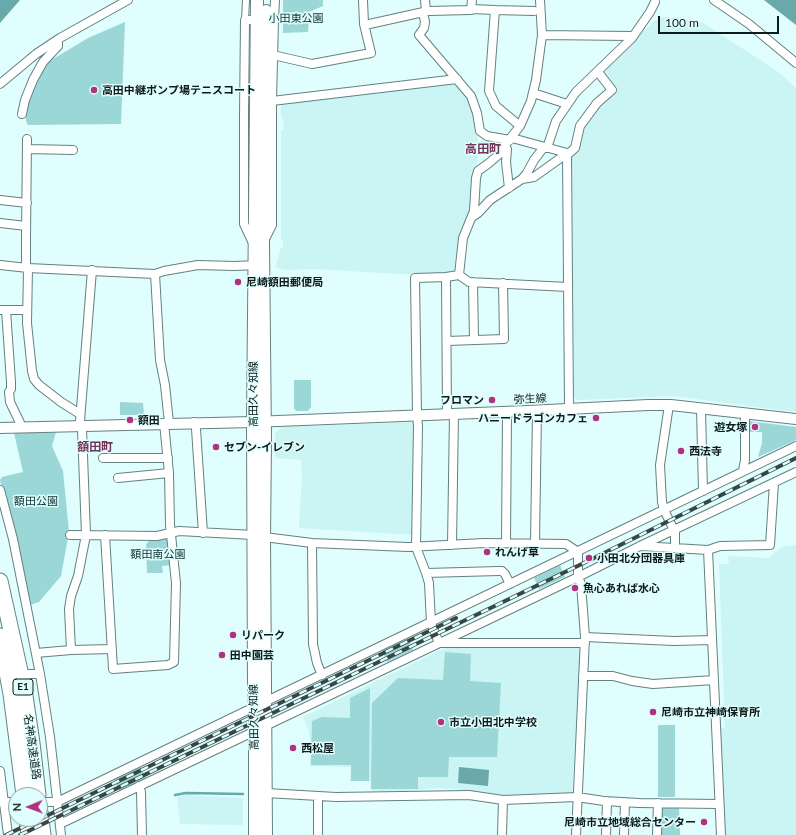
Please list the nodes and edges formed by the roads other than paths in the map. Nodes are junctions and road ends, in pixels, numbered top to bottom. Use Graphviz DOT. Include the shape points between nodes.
graph roads {
  1 [pos="128,0"];
  2 [pos="246,0"];
  3 [pos="258,0"];
  4 [pos="266,0"];
  5 [pos="275,0"];
  6 [pos="363,0"];
  7 [pos="425,0"];
  8 [pos="540,0"];
  9 [pos="714,0"];
  10 [pos="655,2"];
  11 [pos="472,4"];
  12 [pos="495,10"];
  13 [pos="534,11"];
  14 [pos="425,12"];
  15 [pos="248,20"];
  16 [pos="365,26"];
  17 [pos="542,35"];
  18 [pos="632,38"];
  19 [pos="56,40"];
  20 [pos="273,55"];
  21 [pos="796,63"];
  22 [pos="598,72"];
  23 [pos="457,79"];
  24 [pos="0,84"];
  25 [pos="533,93"];
  26 [pos="272,101"];
  27 [pos="567,104"];
  28 [pos="22,114"];
  29 [pos="520,126"];
  30 [pos="27,139"];
  31 [pos="509,141"];
  32 [pos="546,147"];
  33 [pos="28,149"];
  34 [pos="73,150"];
  35 [pos="567,156"];
  36 [pos="522,179"];
  37 [pos="509,188"];
  38 [pos="0,200"];
  39 [pos="27,204"];
  40 [pos="472,216"];
  41 [pos="0,222"];
  42 [pos="26,226"];
  43 [pos="258,244"];
  44 [pos="0,265"];
  45 [pos="258,265"];
  46 [pos="28,268"];
  47 [pos="92,270"];
  48 [pos="155,274"];
  49 [pos="460,275"];
  50 [pos="446,278"];
  51 [pos="473,282"];
  52 [pos="503,283"];
  53 [pos="568,287"];
  54 [pos="3,310"];
  55 [pos="27,310"];
  56 [pos="474,340"];
  57 [pos="447,341"];
  58 [pos="669,405"];
  59 [pos="569,409"];
  60 [pos="701,409"];
  61 [pos="537,411"];
  62 [pos="507,412"];
  63 [pos="80,414"];
  64 [pos="451,414"];
  65 [pos="745,414"];
  66 [pos="417,415"];
  67 [pos="796,419"];
  68 [pos="258,421"];
  69 [pos="194,422"];
  70 [pos="166,423"];
  71 [pos="81,426"];
  72 [pos="0,428"];
  73 [pos="22,428"];
  74 [pos="796,446"];
  75 [pos="103,458"];
  76 [pos="168,458"];
  77 [pos="743,472"];
  78 [pos="796,472"];
  79 [pos="169,473"];
  80 [pos="118,478"];
  81 [pos="774,483"];
  82 [pos="0,490"];
  83 [pos="703,491"];
  84 [pos="664,510"];
  85 [pos="673,530"];
  86 [pos="171,533"];
  87 [pos="203,533"];
  88 [pos="70,535"];
  89 [pos="86,535"];
  90 [pos="105,535"];
  91 [pos="258,536"];
  92 [pos="312,543"];
  93 [pos="506,543"];
  94 [pos="535,543"];
  95 [pos="452,545"];
  96 [pos="640,546"];
  97 [pos="416,547"];
  98 [pos="675,548"];
  99 [pos="708,550"];
  100 [pos="578,552"];
  101 [pos="426,573"];
  102 [pos="578,577"];
  103 [pos="0,581"];
  104 [pos="510,584"];
  105 [pos="431,622"];
  106 [pos="0,636"];
  107 [pos="585,640"];
  108 [pos="712,640"];
  109 [pos="439,643"];
  110 [pos="112,649"];
  111 [pos="71,650"];
  112 [pos="36,653"];
  113 [pos="26,674"];
  114 [pos="40,674"];
  115 [pos="322,675"];
  116 [pos="583,676"];
  117 [pos="714,680"];
  118 [pos="260,704"];
  119 [pos="266,726"];
  120 [pos="255,731"];
  121 [pos="0,771"];
  122 [pos="139,786"];
  123 [pos="23,787"];
  124 [pos="39,787"];
  125 [pos="266,793"];
  126 [pos="318,796"];
  127 [pos="577,797"];
  128 [pos="503,800"];
  129 [pos="607,801"];
  130 [pos="2,802"];
  131 [pos="57,802"];
  132 [pos="625,802"];
  133 [pos="48,803"];
  134 [pos="658,803"];
  135 [pos="718,804"];
  136 [pos="60,824"];
  137 [pos="5,832"];
  138 [pos="61,835"];
  139 [pos="142,835"];
  140 [pos="254,835"];
  141 [pos="266,835"];
  142 [pos="318,835"];
  143 [pos="502,835"];
  144 [pos="576,835"];
  145 [pos="606,835"];
  146 [pos="624,835"];
  147 [pos="657,835"];
  148 [pos="720,835"];
  1 -- 19 [label="street"];
  2 -- 15 [label="street"];
  3 -- 43 [label="main road, 高田久々知線"];
  4 -- 43 [label="main road, 高田久々知線"];
  5 -- 20 [label="street" via="272,20"];
  6 -- 16 [label="street"];
  7 -- 14 [label="street"];
  8 -- 17 [label="street"];
  9 -- 21 [label="street"];
  10 -- 18 [label="street"];
  11 -- 12 [label="street"];
  11 -- 14 [label="street" via="471,10"];
  12 -- 13 [label="street"];
  12 -- 29 [label="street" via="489,91 496,106"];
  14 -- 16 [label="street"];
  14 -- 23 [label="street" via="424,28 419,35"];
  15 -- 43 [label="street" via="244,115 244,224"];
  16 -- 20 [label="street" via="371,53 312,64"];
  17 -- 18 [label="street"];
  17 -- 25 [label="street"];
  18 -- 22 [label="street"];
  19 -- 24 [label="street"];
  19 -- 28 [label="street" via="58,46 43,62 33,80"];
  20 -- 26 [label="street"];
  22 -- 27 [label="street"];
  22 -- 35 [label="street" via="612,90 597,103 580,126 575,148"];
  23 -- 26 [label="street"];
  23 -- 31 [label="street" via="471,96 478,114 480,131 487,136"];
  25 -- 27 [label="street"];
  25 -- 29 [label="street"];
  26 -- 43 [label="street" via="272,224"];
  27 -- 32 [label="street" via="556,121"];
  29 -- 31 [label="street"];
  30 -- 33 [label="street"];
  31 -- 32 [label="street"];
  31 -- 37 [label="street" via="506,162"];
  31 -- 40 [label="street" via="498,156 478,171"];
  32 -- 35 [label="street" via="567,153"];
  32 -- 36 [label="street"];
  33 -- 34 [label="street"];
  33 -- 39 [label="street"];
  35 -- 36 [label="street" via="534,177"];
  35 -- 53 [label="street"];
  36 -- 37 [label="street"];
  37 -- 40 [label="street"];
  38 -- 39 [label="street"];
  39 -- 42 [label="street"];
  40 -- 49 [label="street" via="463,238"];
  41 -- 42 [label="street"];
  42 -- 46 [label="street"];
  43 -- 45 [label="main road, 高田久々知線"];
  44 -- 46 [label="street"];
  45 -- 48 [label="street" via="198,265"];
  45 -- 68 [label="main road, 高田久々知線"];
  46 -- 47 [label="street"];
  46 -- 55 [label="street"];
  47 -- 48 [label="street"];
  47 -- 63 [label="street"];
  48 -- 70 [label="street"];
  49 -- 50 [label="street"];
  49 -- 51 [label="street"];
  50 -- 57 [label="street"];
  50 -- 66 [label="street" via="415,278"];
  51 -- 52 [label="street"];
  51 -- 56 [label="street"];
  52 -- 53 [label="street"];
  52 -- 56 [label="street" via="504,339"];
  53 -- 59 [label="street"];
  54 -- 55 [label="street"];
  54 -- 73 [label="street" via="11,382 10,402"];
  55 -- 63 [label="street" via="34,379 51,395"];
  56 -- 57 [label="street"];
  57 -- 64 [label="street"];
  58 -- 59 [label="street, 弥生線"];
  58 -- 60 [label="street, 弥生線"];
  58 -- 84 [label="street" via="660,465"];
  59 -- 61 [label="street, 弥生線"];
  60 -- 65 [label="street, 弥生線"];
  60 -- 83 [label="street"];
  61 -- 62 [label="street, 弥生線"];
  61 -- 94 [label="street"];
  62 -- 64 [label="street, 弥生線"];
  62 -- 93 [label="street"];
  63 -- 71 [label="street"];
  64 -- 66 [label="street, 弥生線"];
  64 -- 95 [label="street"];
  65 -- 67 [label="street, 弥生線"];
  65 -- 77 [label="street"];
  66 -- 68 [label="street, 弥生線"];
  66 -- 97 [label="street"];
  68 -- 69 [label="street, 弥生線"];
  68 -- 91 [label="main road, 高田久々知線"];
  69 -- 70 [label="street, 弥生線"];
  69 -- 87 [label="street"];
  70 -- 71 [label="street, 弥生線"];
  70 -- 76 [label="street"];
  71 -- 73 [label="street, 弥生線"];
  71 -- 89 [label="street"];
  72 -- 73 [label="street, 弥生線"];
  74 -- 77 [label="street"];
  75 -- 76 [label="street"];
  76 -- 79 [label="street"];
  77 -- 83 [label="street"];
  78 -- 81 [label="street"];
  79 -- 80 [label="street" via="132,480"];
  79 -- 86 [label="street"];
  81 -- 85 [label="street"];
  81 -- 99 [label="street" via="770,545 720,546"];
  82 -- 112 [label="street" via="13,539"];
  83 -- 84 [label="street"];
  84 -- 85 [label="street"];
  84 -- 100 [label="street"];
  85 -- 96 [label="street"];
  85 -- 98 [label="street"];
  86 -- 87 [label="street"];
  86 -- 90 [label="street" via="157,536"];
  86 -- 110 [label="street" via="176,583 174,662 168,666 113,669"];
  87 -- 91 [label="street"];
  88 -- 89 [label="street"];
  89 -- 90 [label="street"];
  89 -- 111 [label="street" via="69,609"];
  90 -- 110 [label="street"];
  91 -- 92 [label="street"];
  91 -- 118 [label="main road, 高田久々知線" via="254,691"];
  92 -- 97 [label="street"];
  92 -- 115 [label="street" via="313,644"];
  93 -- 94 [label="street"];
  93 -- 95 [label="street"];
  94 -- 100 [label="street" via="566,544"];
  95 -- 97 [label="street"];
  96 -- 98 [label="street"];
  96 -- 102 [label="street"];
  97 -- 101 [label="street"];
  98 -- 99 [label="street"];
  99 -- 108 [label="street"];
  100 -- 102 [label="street"];
  100 -- 104 [label="street"];
  101 -- 104 [label="street" via="502,571"];
  101 -- 105 [label="street"];
  102 -- 107 [label="street" via="581,584"];
  102 -- 109 [label="street"];
  103 -- 124 [label="highway, 名神高速道路 / E1" via="24,689"];
  104 -- 105 [label="street"];
  105 -- 109 [label="street"];
  105 -- 115 [label="street"];
  106 -- 123 [label="highway, 名神高速道路 / E1" via="11,694"];
  107 -- 108 [label="street"];
  107 -- 109 [label="street"];
  107 -- 116 [label="street"];
  108 -- 117 [label="street"];
  109 -- 119 [label="street"];
  110 -- 111 [label="street"];
  111 -- 112 [label="street"];
  112 -- 114 [label="street"];
  113 -- 114 [label="street"];
  114 -- 131 [label="street"];
  115 -- 118 [label="street"];
  116 -- 117 [label="street" via="613,676 653,684"];
  116 -- 127 [label="street"];
  117 -- 135 [label="street"];
  118 -- 119 [label="main road, 高田久々知線"];
  118 -- 120 [label="main road, 高田久々知線"];
  118 -- 131 [label="street"];
  119 -- 120 [label="street"];
  119 -- 125 [label="main road, 高田久々知線"];
  120 -- 122 [label="street"];
  120 -- 140 [label="main road, 高田久々知線"];
  121 -- 130 [label="street"];
  122 -- 136 [label="street"];
  122 -- 139 [label="street"];
  125 -- 126 [label="street"];
  125 -- 141 [label="main road, 高田久々知線"];
  126 -- 128 [label="street" via="470,795"];
  126 -- 142 [label="street"];
  127 -- 128 [label="street"];
  127 -- 129 [label="street"];
  127 -- 144 [label="street"];
  128 -- 143 [label="street"];
  129 -- 132 [label="street"];
  129 -- 145 [label="street"];
  130 -- 137 [label="street"];
  131 -- 133 [label="street"];
  131 -- 136 [label="street"];
  132 -- 134 [label="street"];
  132 -- 146 [label="street"];
  134 -- 135 [label="street"];
  134 -- 147 [label="street"];
  135 -- 148 [label="street"];
  136 -- 138 [label="street"];
}
